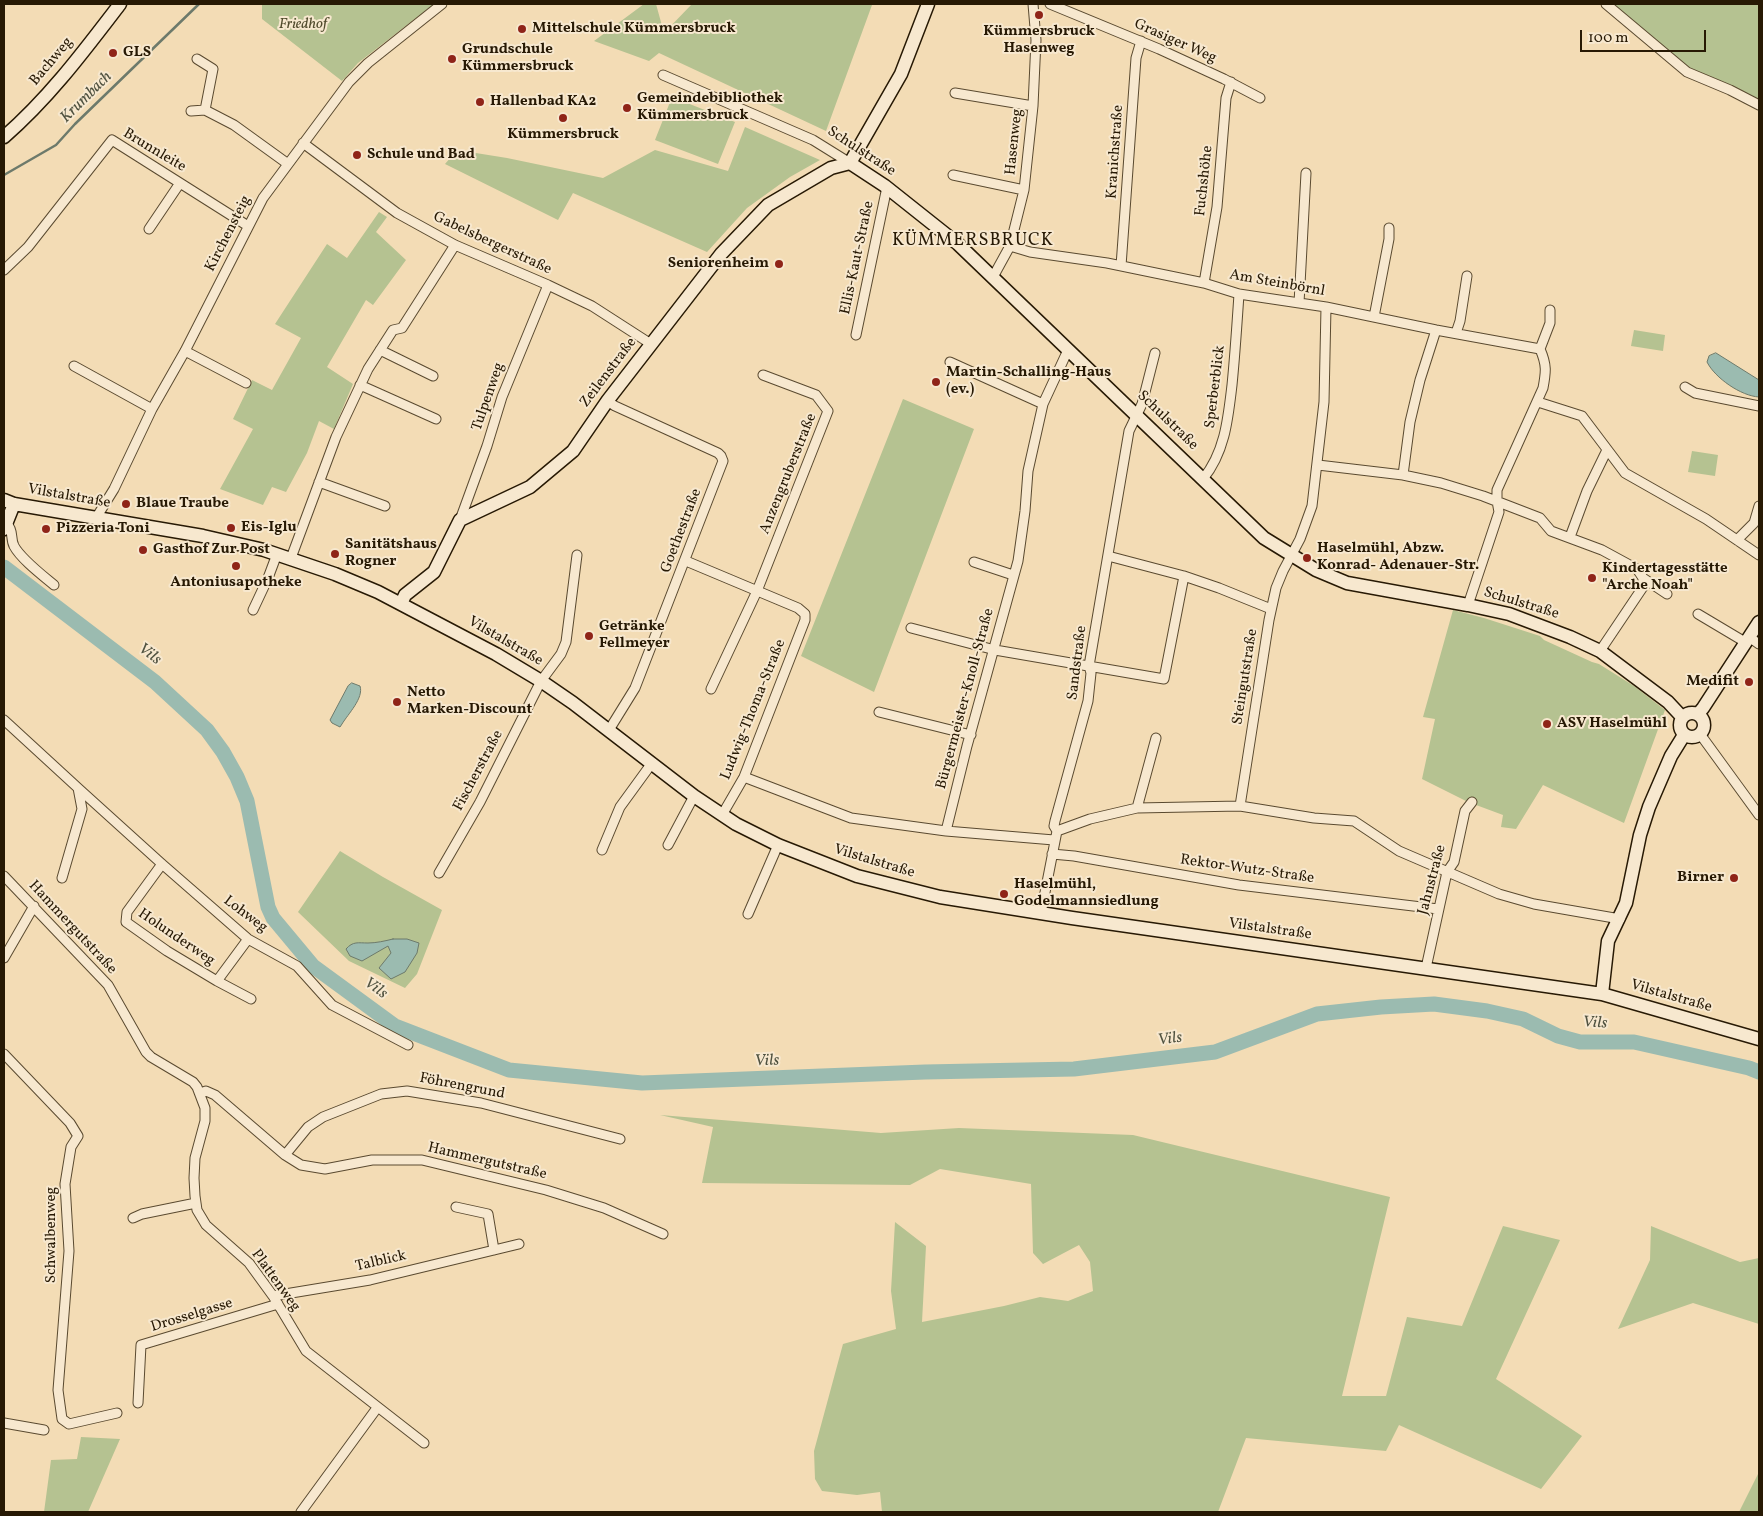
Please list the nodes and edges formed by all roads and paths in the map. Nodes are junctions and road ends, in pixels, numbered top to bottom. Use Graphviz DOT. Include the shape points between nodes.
graph roads {
  1 [pos="120,4"];
  2 [pos="442,4"];
  3 [pos="928,4"];
  4 [pos="1033,4"];
  5 [pos="1050,4"];
  6 [pos="1606,4"];
  7 [pos="1142,41"];
  8 [pos="198,59"];
  9 [pos="663,76"];
  10 [pos="1230,82"];
  11 [pos="955,92"];
  12 [pos="1260,98"];
  13 [pos="1759,105"];
  14 [pos="1032,106"];
  15 [pos="205,110"];
  16 [pos="191,111"];
  17 [pos="4,137"];
  18 [pos="304,143"];
  19 [pos="850,163"];
  20 [pos="288,164"];
  21 [pos="1306,173"];
  22 [pos="953,175"];
  23 [pos="180,183"];
  24 [pos="887,187"];
  25 [pos="1024,190"];
  26 [pos="248,226"];
  27 [pos="1388,228"];
  28 [pos="149,229"];
  29 [pos="455,245"];
  30 [pos="1010,246"];
  31 [pos="1121,266"];
  32 [pos="4,270"];
  33 [pos="1467,276"];
  34 [pos="993,277"];
  35 [pos="1204,283"];
  36 [pos="548,285"];
  37 [pos="1239,294"];
  38 [pos="1299,303"];
  39 [pos="1326,307"];
  40 [pos="1550,310"];
  41 [pos="1374,317"];
  42 [pos="1436,330"];
  43 [pos="1456,333"];
  44 [pos="856,335"];
  45 [pos="651,344"];
  46 [pos="1540,349"];
  47 [pos="380,350"];
  48 [pos="1068,350"];
  49 [pos="185,351"];
  50 [pos="1155,353"];
  51 [pos="950,362"];
  52 [pos="74,366"];
  53 [pos="763,375"];
  54 [pos="433,376"];
  55 [pos="246,383"];
  56 [pos="360,385"];
  57 [pos="1685,387"];
  58 [pos="607,401"];
  59 [pos="1538,402"];
  60 [pos="1043,404"];
  61 [pos="1759,406"];
  62 [pos="152,409"];
  63 [pos="1137,414"];
  64 [pos="436,419"];
  65 [pos="1606,450"];
  66 [pos="1318,465"];
  67 [pos="1403,475"];
  68 [pos="1203,479"];
  69 [pos="319,482"];
  70 [pos="1497,501"];
  71 [pos="9,502"];
  72 [pos="385,506"];
  73 [pos="1759,506"];
  74 [pos="96,518"];
  75 [pos="460,520"];
  76 [pos="5,526"];
  77 [pos="1570,537"];
  78 [pos="1737,540"];
  79 [pos="277,554"];
  80 [pos="577,555"];
  81 [pos="1292,555"];
  82 [pos="1759,555"];
  83 [pos="1108,556"];
  84 [pos="291,558"];
  85 [pos="686,561"];
  86 [pos="974,562"];
  87 [pos="1013,575"];
  88 [pos="1184,576"];
  89 [pos="1643,578"];
  90 [pos="54,585"];
  91 [pos="757,591"];
  92 [pos="1667,594"];
  93 [pos="401,604"];
  94 [pos="1468,605"];
  95 [pos="1271,609"];
  96 [pos="253,610"];
  97 [pos="1698,614"];
  98 [pos="1759,622"];
  99 [pos="911,628"];
  100 [pos="1751,641"];
  101 [pos="994,650"];
  102 [pos="1600,651"];
  103 [pos="1089,666"];
  104 [pos="541,681"];
  105 [pos="711,688"];
  106 [pos="879,712"];
  107 [pos="1698,714"];
  108 [pos="1682,717"];
  109 [pos="4,720"];
  110 [pos="609,730"];
  111 [pos="1700,734"];
  112 [pos="971,735"];
  113 [pos="1684,735"];
  114 [pos="1156,738"];
  115 [pos="652,764"];
  116 [pos="744,777"];
  117 [pos="78,788"];
  118 [pos="694,796"];
  119 [pos="1472,802"];
  120 [pos="1240,806"];
  121 [pos="1137,808"];
  122 [pos="722,815"];
  123 [pos="1759,815"];
  124 [pos="946,831"];
  125 [pos="1055,835"];
  126 [pos="668,845"];
  127 [pos="778,845"];
  128 [pos="602,850"];
  129 [pos="1052,854"];
  130 [pos="162,864"];
  131 [pos="1447,872"];
  132 [pos="439,873"];
  133 [pos="4,876"];
  134 [pos="62,878"];
  135 [pos="34,906"];
  136 [pos="1438,909"];
  137 [pos="1040,913"];
  138 [pos="748,914"];
  139 [pos="1620,919"];
  140 [pos="248,939"];
  141 [pos="4,958"];
  142 [pos="1426,968"];
  143 [pos="217,981"];
  144 [pos="1602,994"];
  145 [pos="250,999"];
  146 [pos="1759,1039"];
  147 [pos="408,1044"];
  148 [pos="4,1054"];
  149 [pos="200,1092"];
  150 [pos="620,1139"];
  151 [pos="285,1155"];
  152 [pos="196,1203"];
  153 [pos="456,1207"];
  154 [pos="133,1218"];
  155 [pos="664,1234"];
  156 [pos="519,1244"];
  157 [pos="494,1250"];
  158 [pos="276,1300"];
  159 [pos="138,1403"];
  160 [pos="377,1408"];
  161 [pos="117,1413"];
  162 [pos="4,1423"];
  163 [pos="44,1430"];
  164 [pos="424,1443"];
  165 [pos="301,1512"];
  1 -- 17 [label="street, Bachweg" via="73,65"];
  2 -- 18 [label="street, Kirchensteig" via="349,82"];
  3 -- 19 [label="street" via="901,74"];
  4 -- 14 [label="street, Hasenweg" via="1036,40"];
  5 -- 7 [label="street, Grasiger Weg"];
  6 -- 13 [label="street" via="1682,69"];
  7 -- 10 [label="street, Grasiger Weg"];
  7 -- 31 [label="street, Kranichstraße" via="1136,58"];
  8 -- 15 [label="street" via="213,69"];
  9 -- 19 [label="street, Schulstraße" via="813,140"];
  10 -- 12 [label="street, Grasiger Weg"];
  10 -- 35 [label="street, Fuchshöhe" via="1217,207"];
  11 -- 14 [label="street"];
  14 -- 25 [label="street, Hasenweg"];
  15 -- 16 [label="street"];
  15 -- 20 [label="street" via="234,125"];
  18 -- 20 [label="street, Kirchensteig"];
  18 -- 29 [label="street, Gabelsbergerstraße" via="396,213"];
  19 -- 24 [label="street, Schulstraße"];
  19 -- 45 [label="street, Zeilenstraße" via="831,168 768,205 721,254"];
  20 -- 26 [label="street, Kirchensteig" via="263,198"];
  21 -- 38 [label="street"];
  22 -- 25 [label="street"];
  23 -- 26 [label="street, Brunnleite"];
  23 -- 28 [label="street"];
  23 -- 32 [label="street, Brunnleite" via="112,140 28,247"];
  24 -- 34 [label="street, Schulstraße" via="958,244"];
  24 -- 44 [label="street, Ellis-Kaut-Straße"];
  25 -- 30 [label="street, Hasenweg"];
  26 -- 49 [label="street, Kirchensteig"];
  27 -- 41 [label="street"];
  29 -- 36 [label="street, Gabelsbergerstraße"];
  29 -- 47 [label="street" via="402,328 392,330"];
  30 -- 31 [label="street, Am Steinbörnl"];
  30 -- 34 [label="street, Hasenweg"];
  31 -- 35 [label="street, Am Steinbörnl"];
  33 -- 43 [label="street"];
  34 -- 48 [label="street, Schulstraße"];
  35 -- 37 [label="street, Am Steinbörnl"];
  36 -- 45 [label="street, Gabelsbergerstraße" via="592,306"];
  36 -- 75 [label="street, Tulpenweg" via="502,397"];
  37 -- 38 [label="street, Am Steinbörnl"];
  37 -- 68 [label="street, Sperberblick" via="1235,358 1223,443 1212,468"];
  38 -- 39 [label="street, Am Steinbörnl"];
  39 -- 41 [label="street, Am Steinbörnl"];
  39 -- 66 [label="street, Steingutstraße" via="1324,402"];
  40 -- 46 [label="street" via="1550,323"];
  41 -- 42 [label="street, Am Steinbörnl"];
  42 -- 43 [label="street, Am Steinbörnl"];
  42 -- 67 [label="street" via="1410,422"];
  43 -- 46 [label="street, Am Steinbörnl"];
  45 -- 58 [label="street, Zeilenstraße"];
  46 -- 59 [label="street" via="1546,371"];
  47 -- 54 [label="street"];
  47 -- 56 [label="street"];
  48 -- 60 [label="street, Bürgermeister-Knoll-Straße"];
  48 -- 63 [label="street, Schulstraße"];
  49 -- 55 [label="street"];
  49 -- 62 [label="street, Kirchensteig"];
  50 -- 63 [label="street, Sandstraße"];
  51 -- 60 [label="street"];
  52 -- 62 [label="street"];
  53 -- 91 [label="street, Anzengruberstraße" via="816,394 828,411"];
  56 -- 64 [label="street"];
  56 -- 69 [label="street"];
  57 -- 61 [label="street" via="1695,393"];
  58 -- 75 [label="street, Zeilenstraße" via="573,451 530,487"];
  58 -- 85 [label="street, Goethestraße" via="721,456 723,461"];
  59 -- 65 [label="street" via="1582,416"];
  59 -- 70 [label="street" via="1497,490"];
  60 -- 87 [label="street, Bürgermeister-Knoll-Straße" via="1028,471 1018,561"];
  62 -- 74 [label="street, Kirchensteig" via="114,489"];
  63 -- 68 [label="street, Schulstraße"];
  63 -- 83 [label="street, Sandstraße" via="1129,431"];
  65 -- 77 [label="street"];
  65 -- 78 [label="street" via="1625,473 1706,518"];
  66 -- 67 [label="street"];
  66 -- 81 [label="street, Steingutstraße" via="1312,506"];
  67 -- 70 [label="street"];
  68 -- 81 [label="street, Schulstraße" via="1264,538"];
  69 -- 72 [label="street"];
  69 -- 84 [label="street"];
  70 -- 77 [label="street" via="1540,518 1551,530"];
  70 -- 94 [label="street" via="1499,512"];
  71 -- 74 [label="street, Vilstalstraße"];
  71 -- 76 [label="street"];
  73 -- 78 [label="street" via="1754,523"];
  74 -- 79 [label="street, Vilstalstraße" via="203,536"];
  75 -- 93 [label="street" via="434,572 405,595"];
  76 -- 90 [label="street" via="11,528 14,546"];
  77 -- 89 [label="street" via="1637,569"];
  78 -- 82 [label="street"];
  79 -- 84 [label="street, Vilstalstraße"];
  79 -- 96 [label="street"];
  80 -- 104 [label="street, Fischerstraße" via="566,642"];
  81 -- 94 [label="street, Schulstraße" via="1347,583"];
  81 -- 95 [label="street, Steingutstraße" via="1279,579"];
  83 -- 88 [label="street"];
  83 -- 103 [label="street, Sandstraße"];
  84 -- 93 [label="street, Vilstalstraße"];
  85 -- 91 [label="street"];
  85 -- 110 [label="street, Goethestraße" via="636,688"];
  86 -- 87 [label="street"];
  87 -- 101 [label="street, Bürgermeister-Knoll-Straße"];
  88 -- 95 [label="street"];
  88 -- 103 [label="street" via="1164,679"];
  89 -- 92 [label="street"];
  89 -- 102 [label="street" via="1643,587"];
  91 -- 105 [label="street"];
  91 -- 116 [label="street, Ludwig-Thoma-Straße" via="798,608 805,614 805,620"];
  93 -- 104 [label="street, Vilstalstraße"];
  94 -- 102 [label="street, Schulstraße" via="1536,623"];
  95 -- 120 [label="street, Steingutstraße"];
  97 -- 100 [label="street"];
  98 -- 100 [label="street"];
  99 -- 101 [label="street"];
  100 -- 107 [label="street"];
  101 -- 103 [label="street"];
  101 -- 112 [label="street, Bürgermeister-Knoll-Straße"];
  102 -- 108 [label="street, Schulstraße" via="1668,702"];
  103 -- 125 [label="street, Sandstraße" via="1088,701 1055,821"];
  104 -- 110 [label="street, Vilstalstraße"];
  104 -- 132 [label="street, Fischerstraße" via="480,802"];
  106 -- 112 [label="street"];
  107 -- 108 [label="street"];
  107 -- 111 [label="street" via="1704,724"];
  108 -- 113 [label="street" via="1679,724"];
  109 -- 117 [label="street, Lohweg"];
  110 -- 115 [label="street, Vilstalstraße"];
  111 -- 113 [label="street" via="1694,737"];
  111 -- 123 [label="street"];
  112 -- 124 [label="street, Bürgermeister-Knoll-Straße"];
  113 -- 139 [label="street" via="1649,807"];
  114 -- 121 [label="street"];
  115 -- 118 [label="street, Vilstalstraße"];
  115 -- 128 [label="street" via="620,807"];
  116 -- 122 [label="street, Ludwig-Thoma-Straße"];
  116 -- 124 [label="street" via="851,818"];
  117 -- 130 [label="street, Lohweg"];
  117 -- 134 [label="street" via="82,809"];
  118 -- 122 [label="street, Vilstalstraße"];
  118 -- 126 [label="street"];
  119 -- 131 [label="street, Jahnstraße" via="1465,812 1454,862"];
  120 -- 121 [label="street"];
  120 -- 131 [label="street" via="1354,821 1399,851"];
  121 -- 125 [label="street" via="1090,819"];
  122 -- 127 [label="street, Vilstalstraße"];
  124 -- 125 [label="street"];
  125 -- 129 [label="street, Sandstraße"];
  127 -- 137 [label="street, Vilstalstraße" via="857,876 901,888"];
  127 -- 138 [label="street"];
  129 -- 136 [label="street, Rektor-Wutz-Straße" via="1239,885"];
  129 -- 137 [label="street, Sandstraße"];
  130 -- 140 [label="street, Lohweg"];
  130 -- 143 [label="street, Holunderweg" via="127,912 126,922"];
  131 -- 136 [label="street, Jahnstraße"];
  131 -- 139 [label="street" via="1508,897"];
  133 -- 135 [label="street, Hammergutstraße"];
  135 -- 141 [label="street"];
  135 -- 149 [label="street, Hammergutstraße" via="108,985 146,1052 189,1079"];
  136 -- 142 [label="street, Jahnstraße"];
  137 -- 142 [label="street, Vilstalstraße"];
  139 -- 144 [label="street" via="1608,941"];
  140 -- 143 [label="street, Holunderweg"];
  140 -- 147 [label="street, Lohweg" via="297,966 332,1005"];
  142 -- 144 [label="street, Vilstalstraße"];
  143 -- 145 [label="street, Holunderweg"];
  144 -- 146 [label="street, Vilstalstraße"];
  148 -- 161 [label="street, Schwalbenweg" via="70,1123 78,1136 71,1147 65,1184 69,1251 58,1390 62,1419 68,1424"];
  149 -- 151 [label="street, Hammergutstraße" via="206,1091 215,1096"];
  149 -- 152 [label="street, Plattenweg" via="205,1121 195,1158"];
  150 -- 151 [label="street, Föhrengrund" via="481,1103 407,1091 381,1094 323,1117 308,1127"];
  151 -- 155 [label="street, Hammergutstraße" via="301,1165 325,1169 372,1160 422,1160 546,1190 604,1208"];
  152 -- 154 [label="street"];
  152 -- 158 [label="street, Plattenweg" via="206,1225 249,1263"];
  153 -- 157 [label="street" via="488,1214"];
  156 -- 157 [label="street, Talblick"];
  157 -- 158 [label="street, Talblick"];
  158 -- 159 [label="street, Drosselgasse" via="141,1345"];
  158 -- 160 [label="street, Plattenweg" via="306,1351"];
  160 -- 164 [label="street, Plattenweg"];
  160 -- 165 [label="street"];
  162 -- 163 [label="street"];
}
